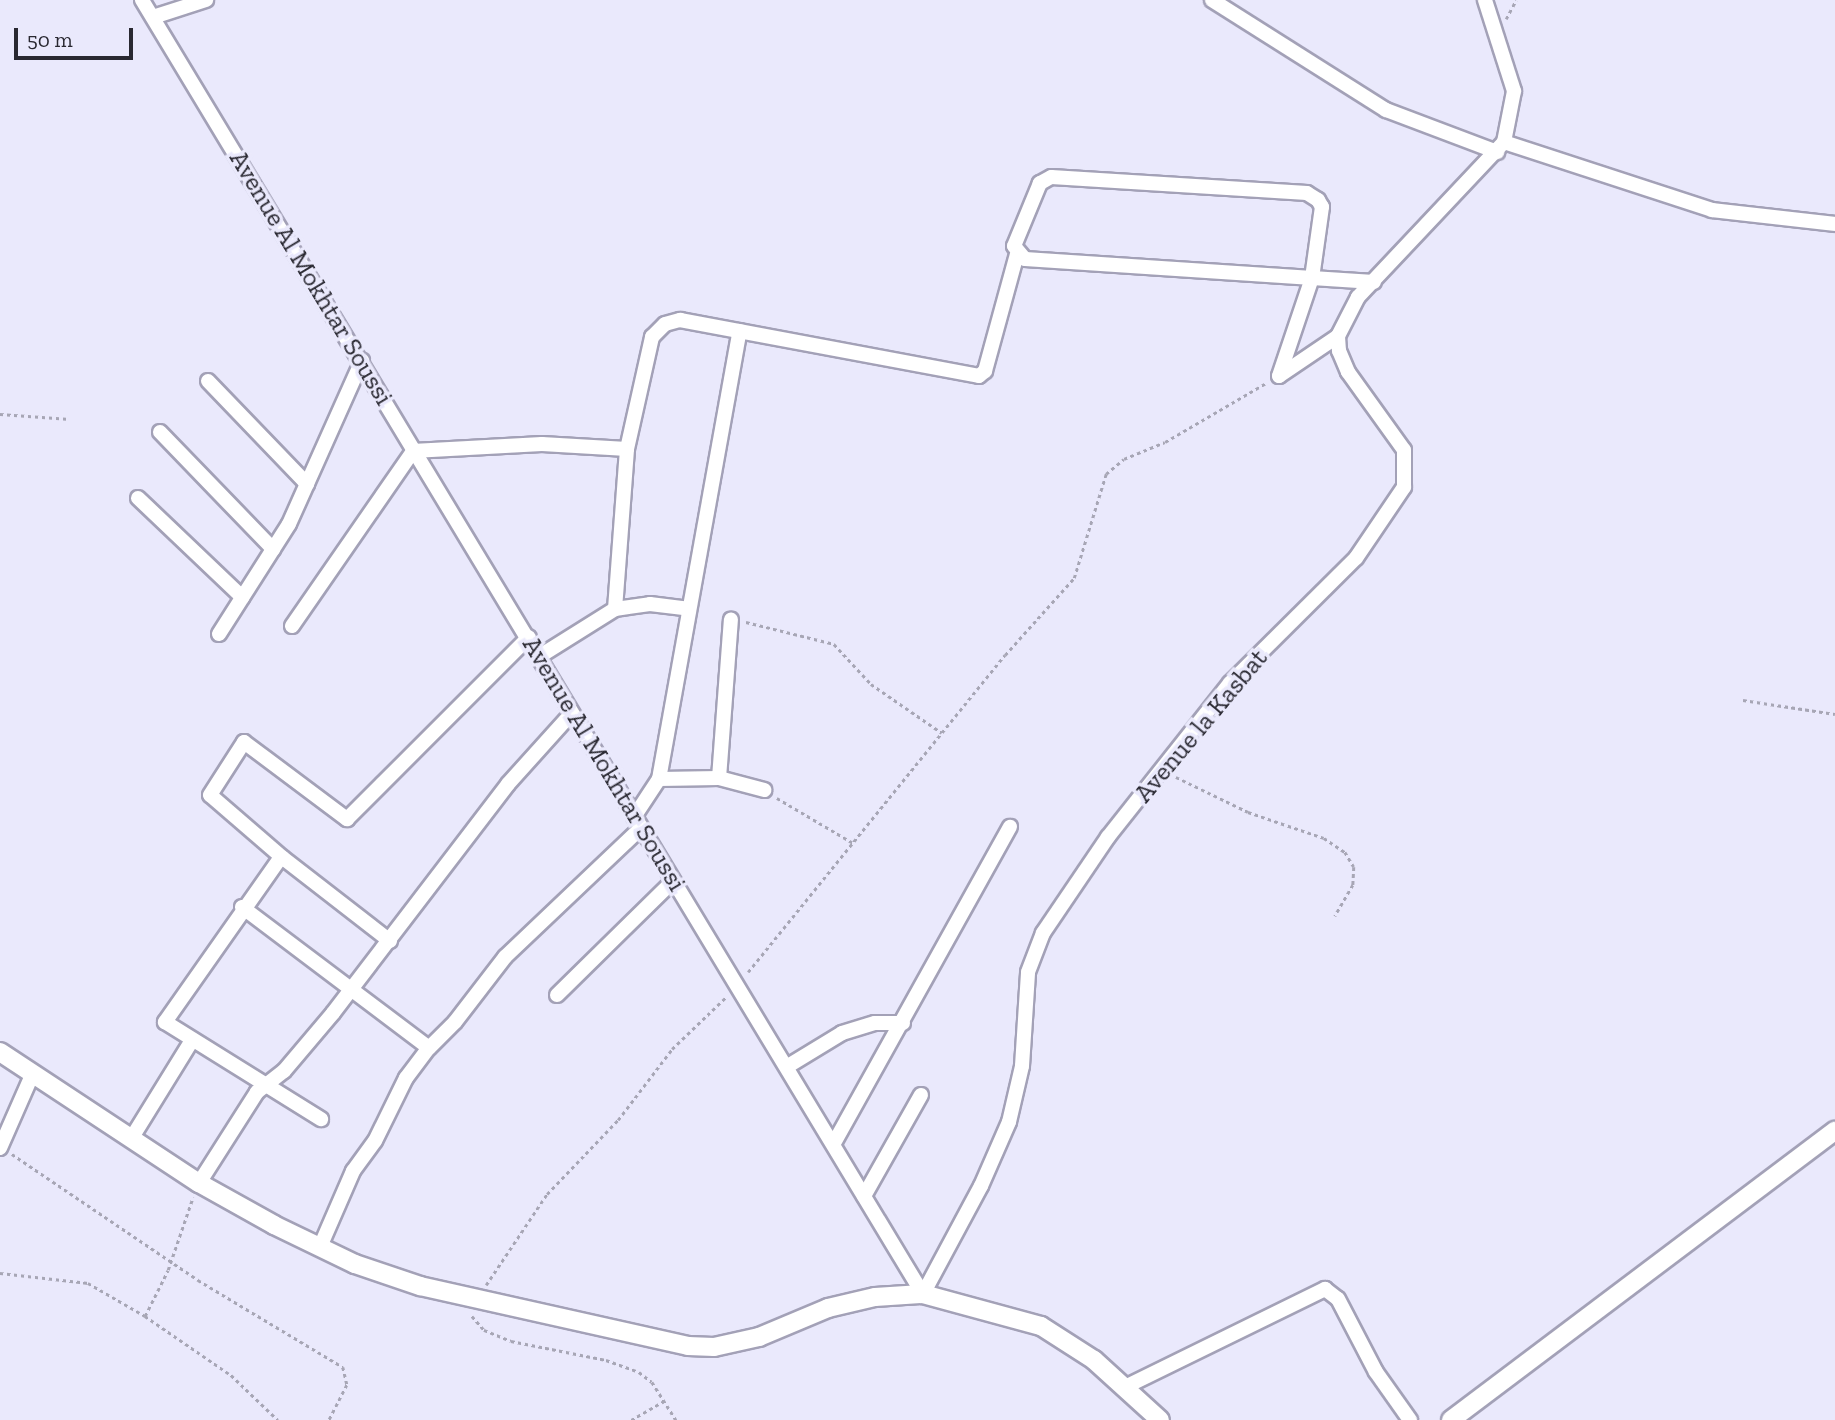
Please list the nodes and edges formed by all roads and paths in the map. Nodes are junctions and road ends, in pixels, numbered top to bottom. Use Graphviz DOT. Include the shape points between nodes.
graph roads {
  1 [pos="142,0"];
  2 [pos="206,0"];
  3 [pos="1212,0"];
  4 [pos="1485,0"];
  5 [pos="153,17"];
  6 [pos="1500,147"];
  7 [pos="1835,224"];
  8 [pos="1017,254"];
  9 [pos="1312,278"];
  10 [pos="1374,282"];
  11 [pos="740,331"];
  12 [pos="1338,336"];
  13 [pos="362,361"];
  14 [pos="1279,376"];
  15 [pos="208,381"];
  16 [pos="0,414"];
  17 [pos="70,419"];
  18 [pos="160,432"];
  19 [pos="627,449"];
  20 [pos="413,451"];
  21 [pos="307,484"];
  22 [pos="138,498"];
  23 [pos="273,550"];
  24 [pos="242,597"];
  25 [pos="615,609"];
  26 [pos="688,609"];
  27 [pos="731,619"];
  28 [pos="292,626"];
  29 [pos="219,634"];
  30 [pos="529,637"];
  31 [pos="540,656"];
  32 [pos="1743,699"];
  33 [pos="571,714"];
  34 [pos="1835,714"];
  35 [pos="942,733"];
  36 [pos="1160,770"];
  37 [pos="719,778"];
  38 [pos="659,779"];
  39 [pos="764,790"];
  40 [pos="638,822"];
  41 [pos="1010,827"];
  42 [pos="853,842"];
  43 [pos="281,857"];
  44 [pos="672,882"];
  45 [pos="242,907"];
  46 [pos="1335,916"];
  47 [pos="390,941"];
  48 [pos="738,984"];
  49 [pos="351,990"];
  50 [pos="557,995"];
  51 [pos="903,1023"];
  52 [pos="191,1042"];
  53 [pos="429,1048"];
  54 [pos="0,1052"];
  55 [pos="788,1066"];
  56 [pos="32,1075"];
  57 [pos="265,1087"];
  58 [pos="921,1095"];
  59 [pos="321,1119"];
  60 [pos="1835,1132"];
  61 [pos="131,1139"];
  62 [pos="834,1143"];
  63 [pos="0,1147"];
  64 [pos="199,1183"];
  65 [pos="864,1196"];
  66 [pos="320,1247"];
  67 [pos="170,1262"];
  68 [pos="0,1273"];
  69 [pos="923,1294"];
  70 [pos="458,1296"];
  71 [pos="478,1300"];
  72 [pos="145,1316"];
  73 [pos="1125,1387"];
  74 [pos="664,1401"];
  75 [pos="278,1420"];
  76 [pos="329,1420"];
  77 [pos="631,1420"];
  78 [pos="676,1420"];
  79 [pos="1160,1420"];
  80 [pos="1410,1420"];
  81 [pos="1451,1420"];
  1 -- 5 [label="street, Avenue Al Mokhtar Soussi"];
  2 -- 5 [label="street"];
  3 -- 6 [label="street" via="1385,110"];
  4 -- 6 [label="street" via="1514,91"];
  5 -- 13 [label="street, Avenue Al Mokhtar Soussi"];
  6 -- 7 [label="street" via="1698,207"];
  6 -- 10 [label="street"];
  8 -- 9 [label="street" via="1025,259"];
  8 -- 9 [label="street" via="1014,246 1034,191 1051,177 1307,193 1322,207"];
  8 -- 11 [label="street" via="985,371 979,376"];
  9 -- 10 [label="street"];
  9 -- 14 [label="street"];
  10 -- 12 [label="street" via="1358,297"];
  11 -- 19 [label="street" via="680,320 665,324 652,337"];
  11 -- 26 [label="street"];
  12 -- 14 [label="street"];
  12 -- 36 [label="street, Avenue la Kasbat" via="1348,372 1404,450 1404,487 1356,558 1230,682"];
  13 -- 20 [label="street, Avenue Al Mokhtar Soussi"];
  13 -- 21 [label="street"];
  14 -- 35 [label="path" via="1165,442 1124,459 1106,474 1074,578"];
  15 -- 21 [label="street"];
  16 -- 17 [label="path"];
  18 -- 23 [label="street"];
  19 -- 20 [label="street" via="542,443"];
  19 -- 25 [label="street"];
  20 -- 28 [label="street"];
  20 -- 30 [label="street, Avenue Al Mokhtar Soussi"];
  21 -- 23 [label="street"];
  22 -- 24 [label="street"];
  23 -- 24 [label="street"];
  24 -- 29 [label="street"];
  25 -- 26 [label="street" via="650,604"];
  25 -- 31 [label="street"];
  26 -- 38 [label="street"];
  27 -- 35 [label="path" via="834,644 871,684"];
  27 -- 37 [label="street"];
  30 -- 31 [label="street, Avenue Al Mokhtar Soussi"];
  30 -- 43 [label="street" via="347,819 244,742 210,795"];
  31 -- 33 [label="street, Avenue Al Mokhtar Soussi"];
  32 -- 34 [label="path"];
  33 -- 40 [label="street, Avenue Al Mokhtar Soussi"];
  33 -- 47 [label="street" via="508,784"];
  35 -- 42 [label="path"];
  36 -- 46 [label="path" via="1248,812 1324,838 1345,852 1354,867 1353,885"];
  36 -- 69 [label="street, Avenue la Kasbat" via="1101,847 1032,954 1022,1066 1009,1122 981,1186"];
  37 -- 38 [label="street"];
  37 -- 39 [label="street"];
  38 -- 40 [label="street"];
  39 -- 42 [label="path"];
  40 -- 44 [label="street, Avenue Al Mokhtar Soussi"];
  40 -- 53 [label="street" via="505,957"];
  41 -- 51 [label="street"];
  42 -- 48 [label="path"];
  43 -- 45 [label="street"];
  43 -- 47 [label="street"];
  44 -- 48 [label="street, Avenue Al Mokhtar Soussi"];
  44 -- 50 [label="street"];
  45 -- 49 [label="street"];
  45 -- 52 [label="street" via="165,1022"];
  47 -- 49 [label="street"];
  48 -- 55 [label="street, Avenue Al Mokhtar Soussi"];
  48 -- 71 [label="path" via="672,1049 618,1120 547,1194 506,1250"];
  49 -- 53 [label="street"];
  49 -- 57 [label="street"];
  51 -- 55 [label="street" via="861,1026"];
  51 -- 62 [label="street"];
  52 -- 57 [label="street"];
  52 -- 61 [label="street"];
  53 -- 66 [label="street" via="406,1078 375,1141 353,1171"];
  54 -- 56 [label="street"];
  55 -- 62 [label="street, Avenue Al Mokhtar Soussi"];
  56 -- 61 [label="street"];
  56 -- 63 [label="street"];
  57 -- 59 [label="street"];
  57 -- 64 [label="street" via="249,1102"];
  58 -- 65 [label="street"];
  60 -- 81 [label="street"];
  61 -- 64 [label="street"];
  62 -- 65 [label="street, Avenue Al Mokhtar Soussi"];
  63 -- 67 [label="path"];
  64 -- 66 [label="street"];
  64 -- 67 [label="path"];
  65 -- 69 [label="street, Avenue Al Mokhtar Soussi"];
  66 -- 70 [label="street" via="392,1277"];
  67 -- 72 [label="path"];
  67 -- 76 [label="path" via="343,1367 348,1385"];
  68 -- 72 [label="path" via="88,1283"];
  69 -- 71 [label="street" via="875,1297 828,1308 759,1337 714,1347 688,1346"];
  69 -- 73 [label="street" via="1041,1326 1094,1360"];
  70 -- 71 [label="street"];
  70 -- 74 [label="path" via="494,1336 625,1367 652,1382"];
  72 -- 75 [label="path" via="231,1375"];
  73 -- 79 [label="street"];
  73 -- 80 [label="street" via="1325,1289 1338,1300 1376,1372"];
  74 -- 77 [label="path"];
  74 -- 78 [label="path"];
}
